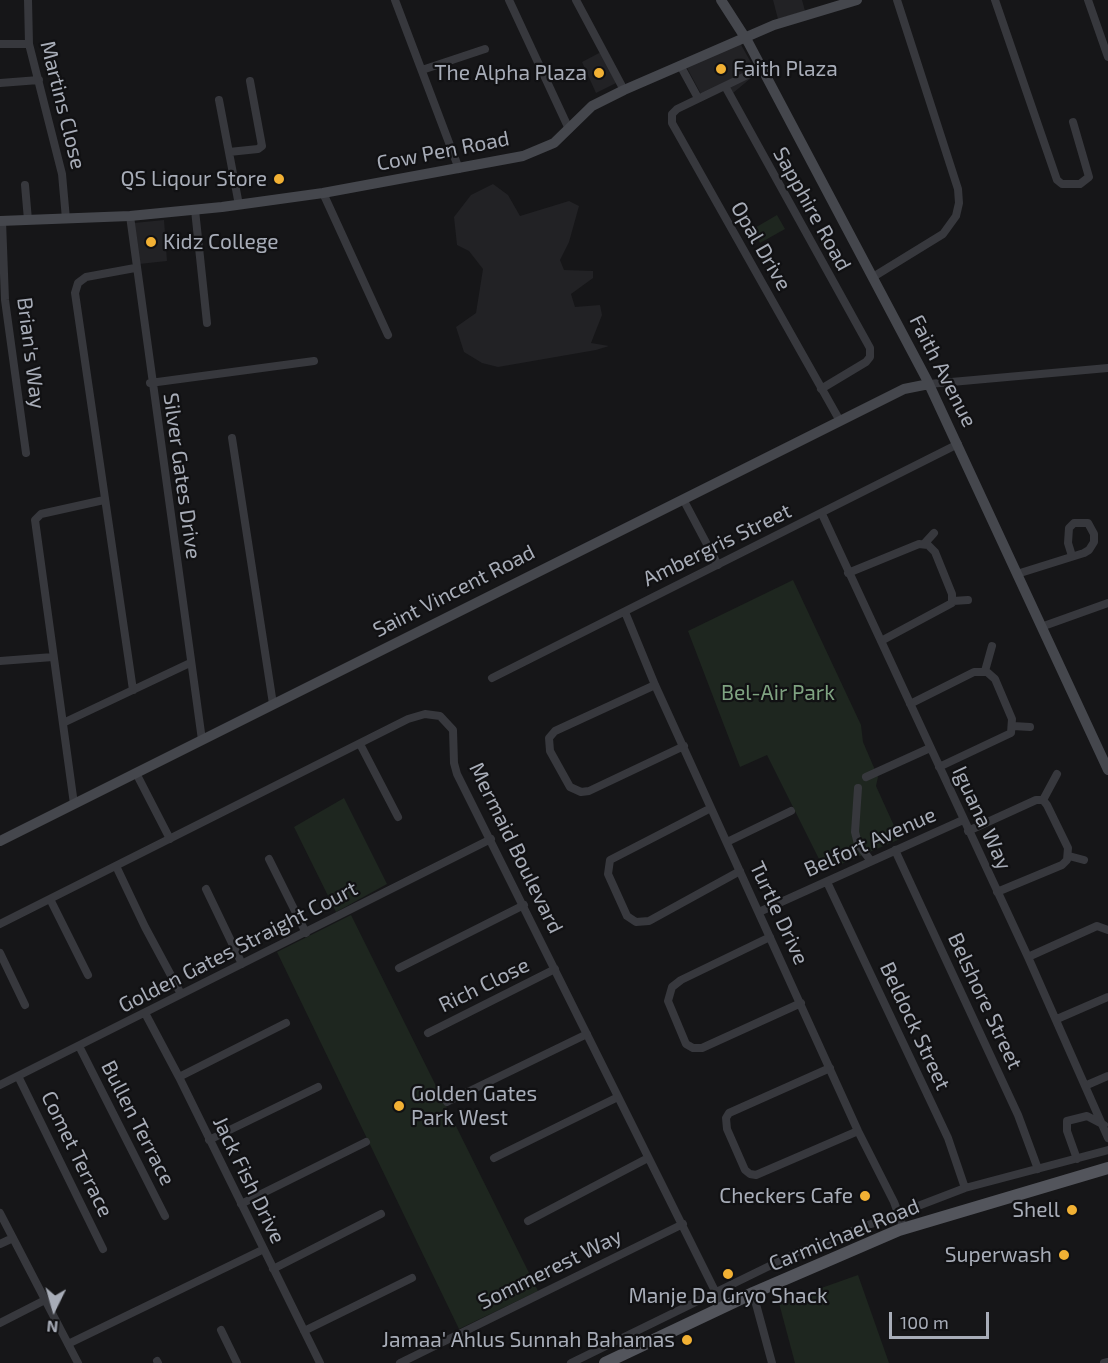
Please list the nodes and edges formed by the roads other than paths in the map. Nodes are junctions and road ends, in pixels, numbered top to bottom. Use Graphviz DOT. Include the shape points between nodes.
graph roads {
  1 [pos="28,0"];
  2 [pos="407,0"];
  3 [pos="509,0"];
  4 [pos="576,0"];
  5 [pos="721,0"];
  6 [pos="856,0"];
  7 [pos="897,0"];
  8 [pos="995,0"];
  9 [pos="1088,0"];
  10 [pos="395,2"];
  11 [pos="745,37"];
  12 [pos="0,44"];
  13 [pos="29,44"];
  14 [pos="485,49"];
  15 [pos="1108,57"];
  16 [pos="681,65"];
  17 [pos="762,68"];
  18 [pos="422,70"];
  19 [pos="39,80"];
  20 [pos="250,81"];
  21 [pos="0,83"];
  22 [pos="726,86"];
  23 [pos="624,90"];
  24 [pos="698,98"];
  25 [pos="219,100"];
  26 [pos="1073,122"];
  27 [pos="568,129"];
  28 [pos="229,152"];
  29 [pos="459,169"];
  30 [pos="25,185"];
  31 [pos="323,193"];
  32 [pos="239,205"];
  33 [pos="195,210"];
  34 [pos="130,216"];
  35 [pos="66,219"];
  36 [pos="28,220"];
  37 [pos="1,221"];
  38 [pos="135,268"];
  39 [pos="873,277"];
  40 [pos="207,323"];
  41 [pos="388,335"];
  42 [pos="314,361"];
  43 [pos="1108,368"];
  44 [pos="150,383"];
  45 [pos="929,384"];
  46 [pos="821,389"];
  47 [pos="840,421"];
  48 [pos="232,438"];
  49 [pos="958,444"];
  50 [pos="26,453"];
  51 [pos="683,499"];
  52 [pos="104,500"];
  53 [pos="822,514"];
  54 [pos="934,533"];
  55 [pos="924,543"];
  56 [pos="1072,556"];
  57 [pos="718,565"];
  58 [pos="848,573"];
  59 [pos="1017,574"];
  60 [pos="968,600"];
  61 [pos="953,601"];
  62 [pos="1108,603"];
  63 [pos="625,612"];
  64 [pos="1041,627"];
  65 [pos="880,641"];
  66 [pos="992,646"];
  67 [pos="53,657"];
  68 [pos="0,661"];
  69 [pos="190,663"];
  70 [pos="985,671"];
  71 [pos="492,678"];
  72 [pos="655,685"];
  73 [pos="133,690"];
  74 [pos="273,704"];
  75 [pos="910,704"];
  76 [pos="63,723"];
  77 [pos="1013,726"];
  78 [pos="1030,727"];
  79 [pos="202,740"];
  80 [pos="360,744"];
  81 [pos="684,746"];
  82 [pos="930,748"];
  83 [pos="1104,750"];
  84 [pos="939,767"];
  85 [pos="1108,770"];
  86 [pos="136,773"];
  87 [pos="1057,774"];
  88 [pos="866,777"];
  89 [pos="858,788"];
  90 [pos="1043,800"];
  91 [pos="74,804"];
  92 [pos="711,808"];
  93 [pos="791,811"];
  94 [pos="398,817"];
  95 [pos="963,820"];
  96 [pos="968,831"];
  97 [pos="170,838"];
  98 [pos="491,839"];
  99 [pos="0,841"];
  100 [pos="727,842"];
  101 [pos="895,850"];
  102 [pos="1069,856"];
  103 [pos="269,859"];
  104 [pos="1084,860"];
  105 [pos="871,861"];
  106 [pos="116,866"];
  107 [pos="740,872"];
  108 [pos="827,882"];
  109 [pos="206,889"];
  110 [pos="997,892"];
  111 [pos="50,899"];
  112 [pos="524,905"];
  113 [pos="759,912"];
  114 [pos="0,924"];
  115 [pos="1106,925"];
  116 [pos="306,933"];
  117 [pos="770,937"];
  118 [pos="0,953"];
  119 [pos="1028,957"];
  120 [pos="242,964"];
  121 [pos="399,968"];
  122 [pos="555,969"];
  123 [pos="87,975"];
  124 [pos="181,994"];
  125 [pos="1108,997"];
  126 [pos="801,1003"];
  127 [pos="25,1005"];
  128 [pos="145,1013"];
  129 [pos="1057,1019"];
  130 [pos="286,1023"];
  131 [pos="428,1033"];
  132 [pos="587,1035"];
  133 [pos="79,1046"];
  134 [pos="830,1068"];
  135 [pos="18,1076"];
  136 [pos="1108,1076"];
  137 [pos="179,1077"];
  138 [pos="0,1085"];
  139 [pos="1087,1085"];
  140 [pos="318,1087"];
  141 [pos="618,1097"];
  142 [pos="447,1102"];
  143 [pos="1104,1125"];
  144 [pos="858,1131"];
  145 [pos="1108,1138"];
  146 [pos="209,1140"];
  147 [pos="366,1142"];
  148 [pos="1108,1150"];
  149 [pos="494,1158"];
  150 [pos="648,1158"];
  151 [pos="1077,1159"];
  152 [pos="1108,1168"];
  153 [pos="1038,1169"];
  154 [pos="965,1188"];
  155 [pos="241,1204"];
  156 [pos="0,1213"];
  157 [pos="898,1213"];
  158 [pos="381,1214"];
  159 [pos="165,1216"];
  160 [pos="528,1221"];
  161 [pos="683,1224"];
  162 [pos="904,1229"];
  163 [pos="13,1238"];
  164 [pos="0,1244"];
  165 [pos="103,1249"];
  166 [pos="262,1250"];
  167 [pos="273,1269"];
  168 [pos="412,1278"];
  169 [pos="753,1293"];
  170 [pos="716,1294"];
  171 [pos="45,1300"];
  172 [pos="723,1307"];
  173 [pos="0,1323"];
  174 [pos="221,1330"];
  175 [pos="304,1331"];
  176 [pos="68,1344"];
  177 [pos="628,1358"];
  178 [pos="78,1363"];
  179 [pos="237,1363"];
  180 [pos="320,1363"];
  181 [pos="400,1363"];
  182 [pos="571,1363"];
  183 [pos="605,1363"];
  184 [pos="772,1363"];
  1 -- 13 [label="street, Martins Close"];
  2 -- 10 [label="street"];
  3 -- 27 [label="street"];
  4 -- 23 [label="street"];
  5 -- 11 [label="street, Faith Avenue"];
  6 -- 11 [label="street, Cow Pen Road"];
  7 -- 39 [label="street" via="958,189 959,203 956,216 943,234"];
  8 -- 26 [label="street" via="1057,180 1062,184 1083,183 1089,177"];
  9 -- 15 [label="street"];
  10 -- 18 [label="street"];
  11 -- 16 [label="street, Cow Pen Road"];
  11 -- 17 [label="street, Faith Avenue"];
  12 -- 13 [label="street"];
  13 -- 19 [label="street, Martins Close"];
  14 -- 18 [label="street"];
  16 -- 23 [label="street, Cow Pen Road"];
  16 -- 24 [label="street"];
  17 -- 22 [label="street"];
  17 -- 39 [label="street, Faith Avenue"];
  18 -- 29 [label="street"];
  19 -- 21 [label="street"];
  19 -- 35 [label="street, Martins Close" via="62,174"];
  20 -- 28 [label="street" via="262,144 258,149"];
  22 -- 24 [label="street"];
  22 -- 46 [label="street, Sapphire Road" via="870,348 866,362"];
  23 -- 27 [label="street, Cow Pen Road" via="592,106"];
  24 -- 46 [label="street, Opal Drive" via="675,110 673,127"];
  25 -- 28 [label="street"];
  27 -- 29 [label="street, Cow Pen Road" via="554,143 538,151"];
  28 -- 32 [label="street"];
  29 -- 31 [label="street, Cow Pen Road"];
  30 -- 36 [label="street"];
  31 -- 32 [label="street, Cow Pen Road"];
  31 -- 41 [label="street"];
  32 -- 33 [label="street, Cow Pen Road"];
  33 -- 34 [label="street, Cow Pen Road"];
  33 -- 40 [label="street"];
  34 -- 35 [label="street, Cow Pen Road"];
  34 -- 38 [label="street, Silver Gates Drive"];
  35 -- 36 [label="street, Cow Pen Road"];
  36 -- 37 [label="street, Cow Pen Road"];
  37 -- 50 [label="street, Brian's Way" via="5,300"];
  38 -- 44 [label="street, Silver Gates Drive"];
  38 -- 52 [label="street" via="86,277 76,289"];
  39 -- 45 [label="street, Faith Avenue"];
  42 -- 44 [label="street"];
  43 -- 45 [label="street"];
  44 -- 69 [label="street, Silver Gates Drive"];
  45 -- 47 [label="street, Saint Vincent Road" via="904,389"];
  45 -- 49 [label="street, Faith Avenue"];
  46 -- 47 [label="street, Opal Drive"];
  47 -- 51 [label="street, Saint Vincent Road"];
  48 -- 74 [label="street"];
  49 -- 53 [label="street, Ambergris Street"];
  49 -- 59 [label="street, Faith Avenue"];
  51 -- 57 [label="street"];
  51 -- 74 [label="street, Saint Vincent Road"];
  52 -- 67 [label="street" via="40,514 35,519"];
  52 -- 73 [label="street"];
  53 -- 57 [label="street, Ambergris Street"];
  53 -- 58 [label="street, Iguana Way"];
  54 -- 55 [label="street"];
  55 -- 58 [label="street"];
  55 -- 61 [label="street" via="935,552"];
  56 -- 56 [label="street" via="1069,528 1074,523 1088,523 1093,530 1093,545"];
  56 -- 59 [label="street"];
  57 -- 63 [label="street, Ambergris Street"];
  58 -- 65 [label="street, Iguana Way"];
  59 -- 64 [label="street, Faith Avenue"];
  60 -- 61 [label="street"];
  61 -- 65 [label="street" via="945,609"];
  62 -- 64 [label="street"];
  63 -- 71 [label="street, Ambergris Street"];
  63 -- 72 [label="street, Turtle Drive"];
  64 -- 83 [label="street, Faith Avenue"];
  65 -- 75 [label="street, Iguana Way"];
  66 -- 70 [label="street"];
  67 -- 68 [label="street"];
  67 -- 76 [label="street"];
  69 -- 73 [label="street"];
  69 -- 79 [label="street, Silver Gates Drive"];
  70 -- 75 [label="street" via="972,672"];
  70 -- 77 [label="street" via="995,679"];
  72 -- 81 [label="street, Turtle Drive"];
  72 -- 81 [label="street" via="555,731 549,738 550,751 571,789 581,792"];
  73 -- 76 [label="street"];
  74 -- 79 [label="street, Saint Vincent Road"];
  75 -- 82 [label="street, Iguana Way"];
  76 -- 91 [label="street"];
  77 -- 78 [label="street"];
  77 -- 84 [label="street" via="1006,737"];
  79 -- 86 [label="street, Saint Vincent Road"];
  80 -- 94 [label="street"];
  80 -- 97 [label="street, Mermaid Boulevard"];
  80 -- 98 [label="street, Mermaid Boulevard" via="413,717 435,714 445,718 454,734 458,774"];
  81 -- 92 [label="street, Turtle Drive"];
  82 -- 84 [label="street, Iguana Way"];
  82 -- 88 [label="street"];
  83 -- 85 [label="street, Faith Avenue"];
  84 -- 95 [label="street, Iguana Way"];
  86 -- 91 [label="street, Saint Vincent Road"];
  86 -- 97 [label="street"];
  87 -- 90 [label="street"];
  89 -- 105 [label="street" via="855,832 858,844"];
  90 -- 96 [label="street"];
  90 -- 102 [label="street"];
  91 -- 99 [label="street, Saint Vincent Road"];
  92 -- 100 [label="street, Turtle Drive"];
  92 -- 107 [label="street" via="610,860 608,874 618,897 629,919 645,922"];
  93 -- 100 [label="street"];
  95 -- 96 [label="street, Iguana Way"];
  95 -- 101 [label="street, Belfort Avenue"];
  96 -- 110 [label="street, Iguana Way"];
  97 -- 106 [label="street, Mermaid Boulevard"];
  98 -- 112 [label="street, Mermaid Boulevard"];
  98 -- 116 [label="street, Golden Gates Straight Court"];
  100 -- 107 [label="street, Turtle Drive"];
  101 -- 105 [label="street, Belfort Avenue"];
  101 -- 153 [label="street, Belshore Street" via="1018,1115"];
  102 -- 104 [label="street"];
  102 -- 110 [label="street" via="1062,865"];
  103 -- 116 [label="street"];
  105 -- 108 [label="street, Belfort Avenue"];
  106 -- 111 [label="street, Mermaid Boulevard"];
  106 -- 124 [label="street"];
  107 -- 113 [label="street, Turtle Drive"];
  108 -- 113 [label="street, Belfort Avenue"];
  108 -- 154 [label="street, Beldock Street" via="948,1138"];
  109 -- 120 [label="street"];
  110 -- 119 [label="street, Iguana Way"];
  111 -- 114 [label="street, Mermaid Boulevard"];
  111 -- 123 [label="street"];
  112 -- 121 [label="street"];
  112 -- 122 [label="street, Mermaid Boulevard"];
  113 -- 117 [label="street, Turtle Drive"];
  115 -- 119 [label="street"];
  116 -- 120 [label="street, Golden Gates Straight Court"];
  117 -- 126 [label="street, Turtle Drive"];
  117 -- 126 [label="street" via="672,987 668,1001 686,1044 702,1048"];
  118 -- 127 [label="street"];
  119 -- 129 [label="street, Iguana Way"];
  120 -- 124 [label="street, Golden Gates Straight Court"];
  122 -- 131 [label="street, Rich Close"];
  122 -- 132 [label="street, Mermaid Boulevard"];
  124 -- 128 [label="street, Golden Gates Straight Court"];
  125 -- 129 [label="street"];
  126 -- 134 [label="street, Turtle Drive"];
  128 -- 133 [label="street, Golden Gates Straight Court"];
  128 -- 137 [label="street, Jack Fish Drive"];
  129 -- 139 [label="street, Iguana Way"];
  130 -- 137 [label="street"];
  132 -- 141 [label="street, Mermaid Boulevard"];
  132 -- 142 [label="street"];
  133 -- 135 [label="street, Golden Gates Straight Court"];
  133 -- 159 [label="street, Bullen Terrace"];
  134 -- 144 [label="street, Turtle Drive"];
  134 -- 144 [label="street" via="729,1113 727,1129 745,1170 756,1175"];
  135 -- 138 [label="street, Golden Gates Straight Court"];
  135 -- 165 [label="street, Comet Terrace"];
  136 -- 139 [label="street"];
  137 -- 146 [label="street, Jack Fish Drive"];
  139 -- 143 [label="street, Iguana Way"];
  140 -- 146 [label="street"];
  141 -- 149 [label="street"];
  141 -- 150 [label="street, Mermaid Boulevard"];
  143 -- 145 [label="street, Iguana Way"];
  143 -- 151 [label="street" via="1087,1116 1068,1121 1067,1131"];
  144 -- 157 [label="street, Turtle Drive"];
  146 -- 155 [label="street, Jack Fish Drive"];
  147 -- 155 [label="street"];
  148 -- 151 [label="street"];
  150 -- 160 [label="street"];
  150 -- 161 [label="street, Mermaid Boulevard"];
  151 -- 153 [label="street"];
  152 -- 162 [label="main road, Carmichael Road"];
  153 -- 154 [label="street"];
  154 -- 157 [label="street"];
  155 -- 166 [label="street, Jack Fish Drive"];
  156 -- 163 [label="street"];
  157 -- 162 [label="street, Turtle Drive"];
  157 -- 170 [label="street" via="798,1252"];
  158 -- 167 [label="street"];
  161 -- 170 [label="street, Mermaid Boulevard"];
  161 -- 181 [label="street, Sommerest Way"];
  162 -- 169 [label="main road, Carmichael Road"];
  163 -- 164 [label="street"];
  163 -- 171 [label="street"];
  166 -- 167 [label="street, Jack Fish Drive"];
  166 -- 176 [label="street"];
  167 -- 175 [label="street, Jack Fish Drive"];
  168 -- 175 [label="street"];
  169 -- 172 [label="main road, Carmichael Road"];
  169 -- 184 [label="street"];
  170 -- 172 [label="street, Mermaid Boulevard"];
  170 -- 182 [label="street"];
  171 -- 173 [label="street"];
  171 -- 176 [label="street"];
  172 -- 177 [label="main road, Carmichael Road"];
  174 -- 179 [label="street"];
  175 -- 180 [label="street, Jack Fish Drive"];
  176 -- 178 [label="street"];
  177 -- 183 [label="main road, Carmichael Road"];
}
